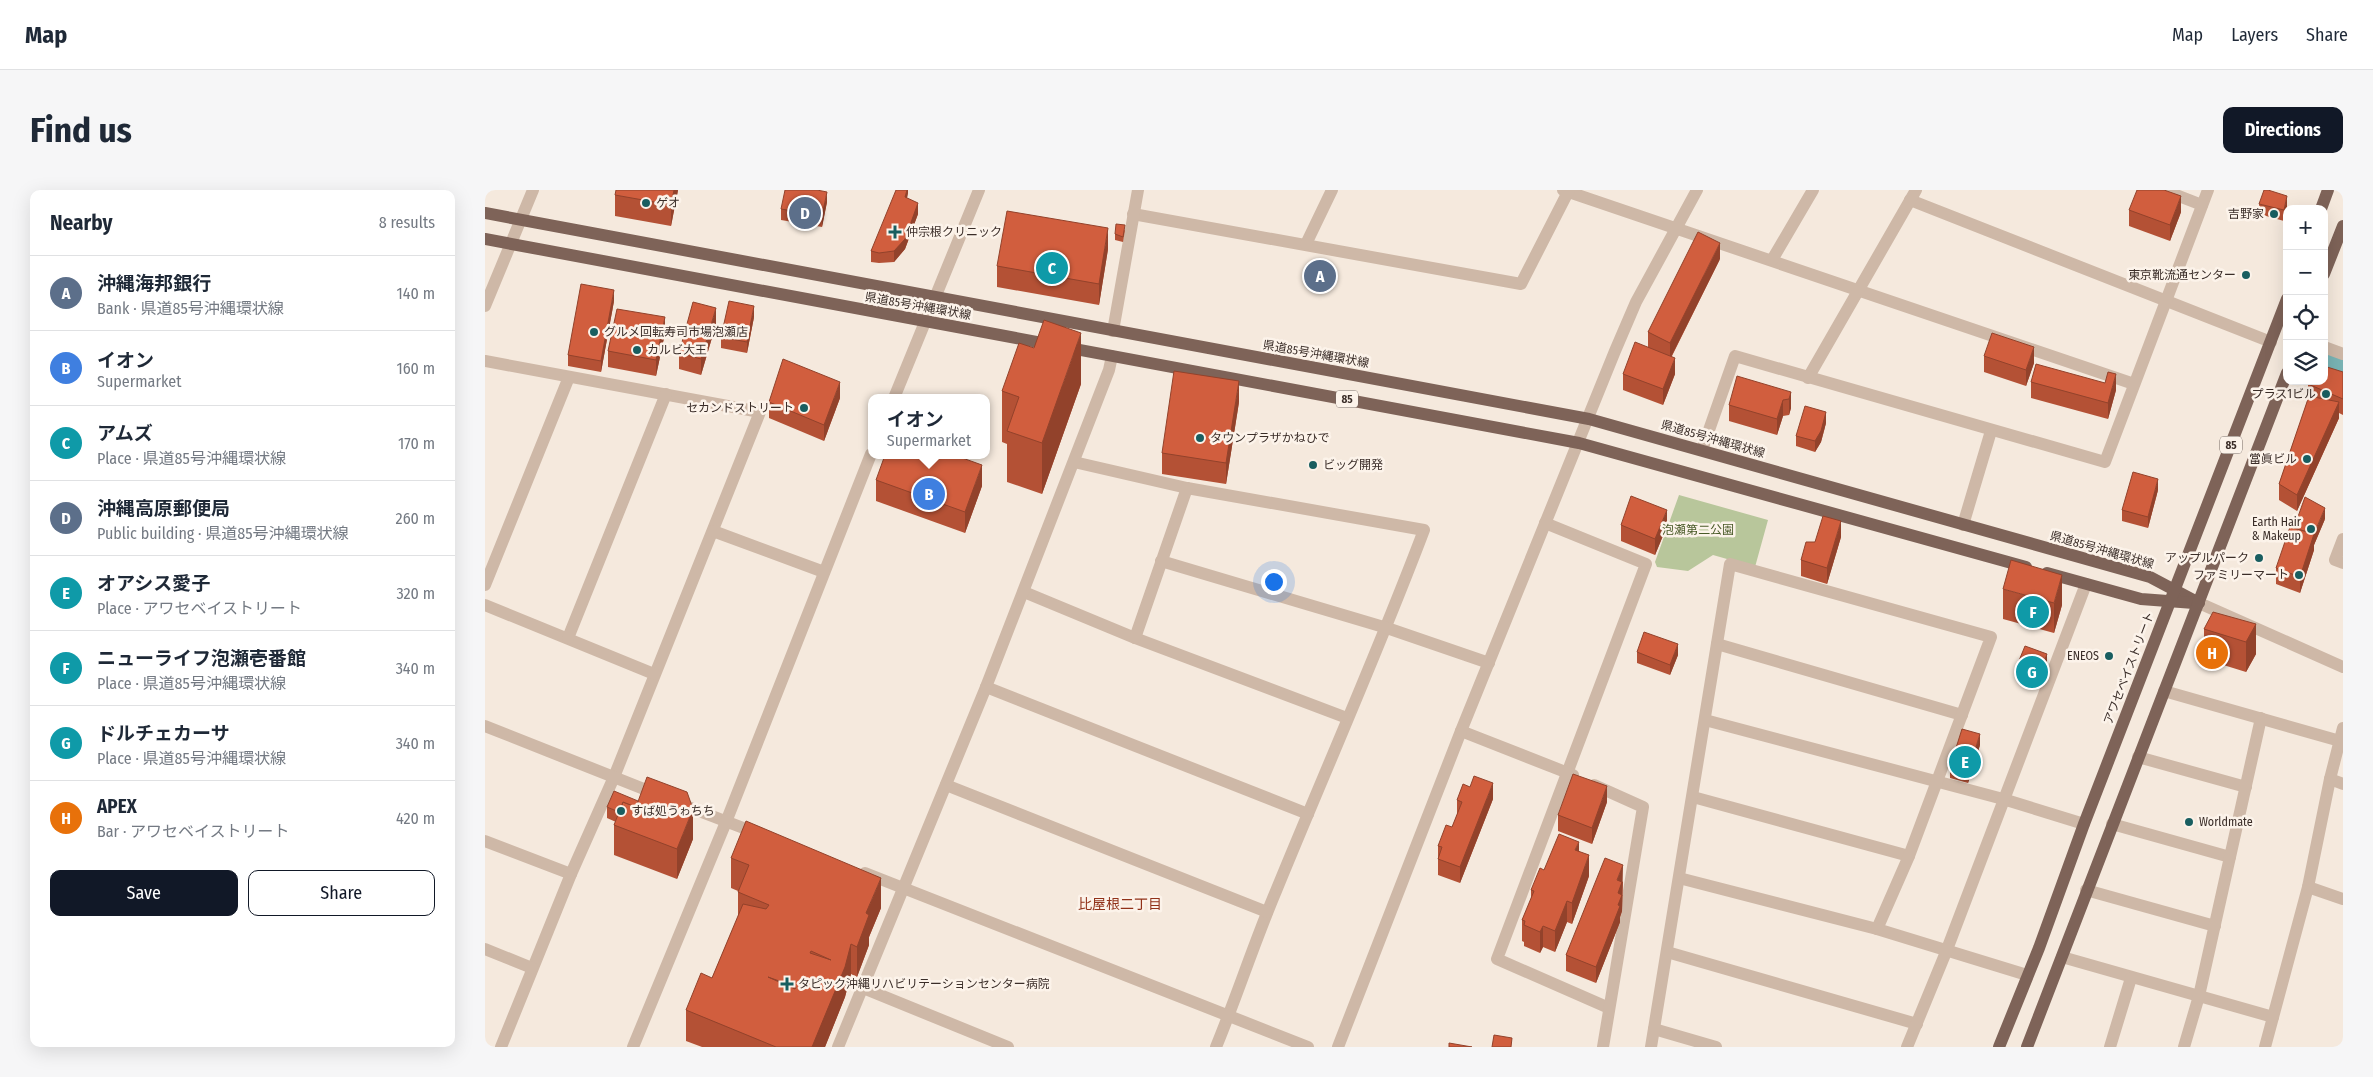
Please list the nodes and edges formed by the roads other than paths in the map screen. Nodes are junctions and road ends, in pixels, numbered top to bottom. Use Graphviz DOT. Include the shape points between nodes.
graph roads {
  1 [pos="533,190"];
  2 [pos="979,190"];
  3 [pos="1138,190"];
  4 [pos="1332,190"];
  5 [pos="1697,190"];
  6 [pos="1813,190"];
  7 [pos="2163,190"];
  8 [pos="2208,190"];
  9 [pos="2328,190"];
  10 [pos="1567,191"];
  11 [pos="1913,195"];
  12 [pos="2202,205"];
  13 [pos="2322,205"];
  14 [pos="485,214"];
  15 [pos="1133,214"];
  16 [pos="520,220"];
  17 [pos="2343,226"];
  18 [pos="1676,228"];
  19 [pos="485,239"];
  20 [pos="510,243"];
  21 [pos="1306,244"];
  22 [pos="1772,260"];
  23 [pos="2328,264"];
  24 [pos="1859,290"];
  25 [pos="935,297"];
  26 [pos="2166,302"];
  27 [pos="485,306"];
  28 [pos="2283,310"];
  29 [pos="925,321"];
  30 [pos="1113,331"];
  31 [pos="2271,342"];
  32 [pos="2328,348"];
  33 [pos="2343,354"];
  34 [pos="1112,356"];
  35 [pos="485,361"];
  36 [pos="569,377"];
  37 [pos="1808,378"];
  38 [pos="2283,382"];
  39 [pos="2134,384"];
  40 [pos="666,394"];
  41 [pos="896,394"];
  42 [pos="1589,419"];
  43 [pos="1991,431"];
  44 [pos="1579,443"];
  45 [pos="1702,450"];
  46 [pos="869,459"];
  47 [pos="1075,462"];
  48 [pos="1187,488"];
  49 [pos="1545,523"];
  50 [pos="1963,525"];
  51 [pos="713,531"];
  52 [pos="2343,539"];
  53 [pos="1161,561"];
  54 [pos="2343,563"];
  55 [pos="824,572"];
  56 [pos="2086,584"];
  57 [pos="485,585"];
  58 [pos="1023,592"];
  59 [pos="2171,596"];
  60 [pos="2199,603"];
  61 [pos="485,605"];
  62 [pos="1387,628"];
  63 [pos="568,638"];
  64 [pos="1135,638"];
  65 [pos="1717,644"];
  66 [pos="1489,663"];
  67 [pos="2343,667"];
  68 [pos="654,674"];
  69 [pos="986,687"];
  70 [pos="2164,690"];
  71 [pos="1962,715"];
  72 [pos="1347,718"];
  73 [pos="2261,718"];
  74 [pos="1705,720"];
  75 [pos="485,726"];
  76 [pos="1461,731"];
  77 [pos="2341,735"];
  78 [pos="2138,757"];
  79 [pos="1566,772"];
  80 [pos="614,776"];
  81 [pos="2330,778"];
  82 [pos="1938,782"];
  83 [pos="2343,784"];
  84 [pos="946,785"];
  85 [pos="2246,787"];
  86 [pos="1693,797"];
  87 [pos="2003,799"];
  88 [pos="1308,814"];
  89 [pos="726,822"];
  90 [pos="2084,824"];
  91 [pos="2112,824"];
  92 [pos="769,838"];
  93 [pos="485,841"];
  94 [pos="1909,856"];
  95 [pos="2229,858"];
  96 [pos="849,867"];
  97 [pos="571,874"];
  98 [pos="1679,878"];
  99 [pos="903,887"];
  100 [pos="2308,887"];
  101 [pos="2086,890"];
  102 [pos="2343,899"];
  103 [pos="1267,912"];
  104 [pos="2215,926"];
  105 [pos="1877,929"];
  106 [pos="485,949"];
  107 [pos="1667,952"];
  108 [pos="1946,952"];
  109 [pos="2062,957"];
  110 [pos="532,968"];
  111 [pos="2027,975"];
  112 [pos="2131,978"];
  113 [pos="863,988"];
  114 [pos="2199,996"];
  115 [pos="1609,1008"];
  116 [pos="1229,1015"];
  117 [pos="2273,1017"];
  118 [pos="1917,1024"];
  119 [pos="1654,1030"];
  120 [pos="501,1047"];
  121 [pos="633,1047"];
  122 [pos="838,1047"];
  123 [pos="1008,1047"];
  124 [pos="1216,1047"];
  125 [pos="1308,1047"];
  126 [pos="1338,1047"];
  127 [pos="1603,1047"];
  128 [pos="1651,1047"];
  129 [pos="1716,1047"];
  130 [pos="1907,1047"];
  131 [pos="1999,1047"];
  132 [pos="2027,1047"];
  133 [pos="2110,1047"];
  134 [pos="2184,1047"];
  135 [pos="2265,1047"];
  1 -- 16 [label="street"];
  2 -- 25 [label="street"];
  3 -- 15 [label="street"];
  4 -- 21 [label="street"];
  5 -- 18 [label="street"];
  6 -- 22 [label="street"];
  7 -- 12 [label="street"];
  8 -- 12 [label="street"];
  9 -- 13 [label="main road"];
  10 -- 18 [label="street"];
  10 -- 21 [label="street" via="1521,284"];
  11 -- 24 [label="street"];
  11 -- 26 [label="street"];
  12 -- 26 [label="street"];
  14 -- 16 [label="main road, 県道85号沖縄環状線 / 85"];
  15 -- 21 [label="street"];
  15 -- 30 [label="street"];
  16 -- 20 [label="street"];
  16 -- 25 [label="main road, 県道85号沖縄環状線 / 85"];
  17 -- 23 [label="main road"];
  18 -- 22 [label="street"];
  18 -- 42 [label="street" via="1636,302"];
  19 -- 20 [label="main road, 県道85号沖縄環状線 / 85"];
  20 -- 27 [label="street"];
  20 -- 29 [label="main road, 県道85号沖縄環状線 / 85"];
  22 -- 24 [label="street"];
  24 -- 37 [label="street"];
  24 -- 39 [label="street"];
  25 -- 29 [label="street"];
  25 -- 30 [label="main road, 県道85号沖縄環状線 / 85"];
  26 -- 31 [label="street"];
  26 -- 39 [label="street"];
  28 -- 31 [label="main road, アワセベイストリート / 85"];
  29 -- 34 [label="main road, 県道85号沖縄環状線 / 85"];
  29 -- 41 [label="street"];
  30 -- 42 [label="main road, 県道85号沖縄環状線 / 85"];
  31 -- 59 [label="main road, アワセベイストリート / 85"];
  32 -- 33 [label="street"];
  34 -- 44 [label="main road, 県道85号沖縄環状線 / 85"];
  34 -- 47 [label="street"];
  35 -- 36 [label="street"];
  36 -- 40 [label="street"];
  36 -- 57 [label="street"];
  37 -- 43 [label="street"];
  37 -- 45 [label="street" via="1735,356"];
  38 -- 60 [label="main road, 85"];
  39 -- 43 [label="street" via="2105,462"];
  40 -- 51 [label="street" via="760,412"];
  40 -- 63 [label="street"];
  42 -- 44 [label="street"];
  42 -- 45 [label="main road, 県道85号沖縄環状線 / 85"];
  43 -- 50 [label="street"];
  44 -- 49 [label="street"];
  44 -- 56 [label="main road, 県道85号沖縄環状線 / 85"];
  45 -- 50 [label="main road, 県道85号沖縄環状線 / 85"];
  46 -- 55 [label="street"];
  47 -- 48 [label="street"];
  47 -- 58 [label="street"];
  48 -- 53 [label="street"];
  48 -- 62 [label="street" via="1424,530"];
  49 -- 66 [label="street"];
  49 -- 79 [label="street" via="1646,564"];
  50 -- 59 [label="main road, 県道85号沖縄環状線 / 85" via="2150,577"];
  51 -- 55 [label="street"];
  51 -- 68 [label="street"];
  52 -- 54 [label="street" via="2335,560"];
  53 -- 62 [label="street"];
  53 -- 64 [label="street"];
  55 -- 89 [label="street"];
  56 -- 59 [label="main road, 県道85号沖縄環状線 / 85" via="2141,599"];
  56 -- 87 [label="street"];
  58 -- 64 [label="street"];
  58 -- 69 [label="street"];
  59 -- 60 [label="main road, 県道85号沖縄環状線 / 85"];
  59 -- 90 [label="main road, アワセベイストリート"];
  60 -- 67 [label="street"];
  60 -- 70 [label="main road"];
  61 -- 63 [label="street"];
  62 -- 66 [label="street"];
  62 -- 72 [label="street"];
  63 -- 68 [label="street"];
  64 -- 72 [label="street"];
  65 -- 71 [label="street"];
  65 -- 71 [label="street" via="1730,564 1991,637"];
  65 -- 74 [label="street"];
  66 -- 76 [label="street"];
  68 -- 80 [label="street"];
  69 -- 84 [label="street"];
  69 -- 88 [label="street"];
  70 -- 73 [label="street"];
  70 -- 78 [label="main road"];
  71 -- 82 [label="street"];
  72 -- 88 [label="street"];
  73 -- 77 [label="street"];
  73 -- 85 [label="street"];
  74 -- 82 [label="street"];
  74 -- 86 [label="street"];
  75 -- 80 [label="street"];
  76 -- 79 [label="street"];
  76 -- 126 [label="street"];
  77 -- 81 [label="street"];
  78 -- 85 [label="street"];
  78 -- 91 [label="main road"];
  79 -- 115 [label="street" via="1643,808"];
  79 -- 115 [label="street" via="1497,958"];
  80 -- 89 [label="street"];
  80 -- 97 [label="street"];
  81 -- 83 [label="street"];
  81 -- 100 [label="street"];
  82 -- 87 [label="street"];
  82 -- 94 [label="street"];
  84 -- 99 [label="street"];
  84 -- 103 [label="street"];
  85 -- 95 [label="street"];
  86 -- 94 [label="street"];
  86 -- 98 [label="street"];
  87 -- 90 [label="street"];
  87 -- 108 [label="street"];
  88 -- 103 [label="street"];
  89 -- 92 [label="street"];
  89 -- 121 [label="street"];
  90 -- 111 [label="main road, アワセベイストリート"];
  91 -- 95 [label="street"];
  91 -- 101 [label="main road"];
  93 -- 97 [label="street"];
  94 -- 105 [label="street"];
  95 -- 104 [label="street"];
  96 -- 99 [label="street"];
  97 -- 110 [label="street"];
  98 -- 105 [label="street"];
  98 -- 107 [label="street"];
  99 -- 113 [label="street"];
  99 -- 116 [label="street"];
  100 -- 102 [label="street"];
  100 -- 117 [label="street"];
  101 -- 104 [label="street"];
  101 -- 109 [label="main road"];
  103 -- 116 [label="street"];
  104 -- 114 [label="street"];
  105 -- 108 [label="street"];
  106 -- 110 [label="street"];
  107 -- 118 [label="street"];
  107 -- 119 [label="street"];
  108 -- 111 [label="street"];
  108 -- 118 [label="street"];
  109 -- 112 [label="street"];
  109 -- 132 [label="main road"];
  110 -- 120 [label="street"];
  111 -- 131 [label="main road, アワセベイストリート"];
  112 -- 114 [label="street"];
  112 -- 133 [label="street"];
  113 -- 122 [label="street"];
  113 -- 123 [label="street"];
  114 -- 117 [label="street"];
  114 -- 134 [label="street"];
  115 -- 127 [label="street"];
  116 -- 124 [label="street"];
  116 -- 125 [label="street"];
  117 -- 135 [label="street"];
  118 -- 130 [label="street"];
  119 -- 128 [label="street"];
  119 -- 129 [label="street"];
}
